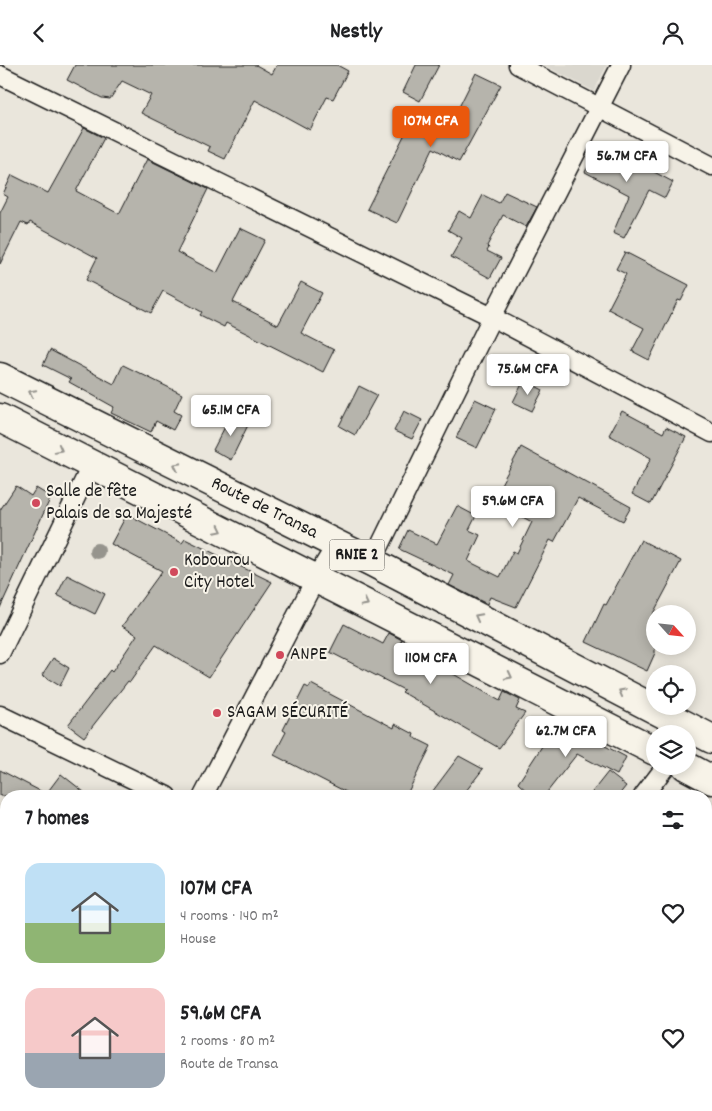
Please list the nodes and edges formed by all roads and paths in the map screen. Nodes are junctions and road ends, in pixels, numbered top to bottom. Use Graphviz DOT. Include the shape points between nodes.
graph roads {
  1 [pos="518,65"];
  2 [pos="621,65"];
  3 [pos="0,75"];
  4 [pos="599,107"];
  5 [pos="712,166"];
  6 [pos="492,317"];
  7 [pos="0,377"];
  8 [pos="0,418"];
  9 [pos="712,433"];
  10 [pos="91,466"];
  11 [pos="336,545"];
  12 [pos="372,562"];
  13 [pos="316,578"];
  14 [pos="0,655"];
  15 [pos="0,715"];
  16 [pos="712,739"];
  17 [pos="646,746"];
  18 [pos="696,771"];
  19 [pos="659,775"];
  20 [pos="712,780"];
  21 [pos="155,790"];
  22 [pos="206,790"];
  23 [pos="648,790"];
  1 -- 4 [label="street"];
  2 -- 4 [label="street"];
  3 -- 6 [label="street"];
  4 -- 5 [label="street"];
  4 -- 6 [label="street"];
  6 -- 9 [label="street"];
  6 -- 12 [label="street"];
  11 -- 7 [label="main road, Route de Transa / RNIE 2, one-way"];
  8 -- 10 [label="main road, Route de Transa / RNIE 2, one-way"];
  10 -- 13 [label="main road, Route de Transa / RNIE 2, one-way"];
  10 -- 14 [label="street"];
  11 -- 12 [label="main road, Route de Transa / RNIE 2"];
  11 -- 13 [label="street"];
  16 -- 12 [label="main road, Route de Transa / RNIE 2, one-way"];
  13 -- 17 [label="main road, Route de Transa / RNIE 2, one-way"];
  13 -- 22 [label="street"];
  15 -- 21 [label="street"];
  18 -- 20 [label="main road"];
  19 -- 23 [label="street"];
}
